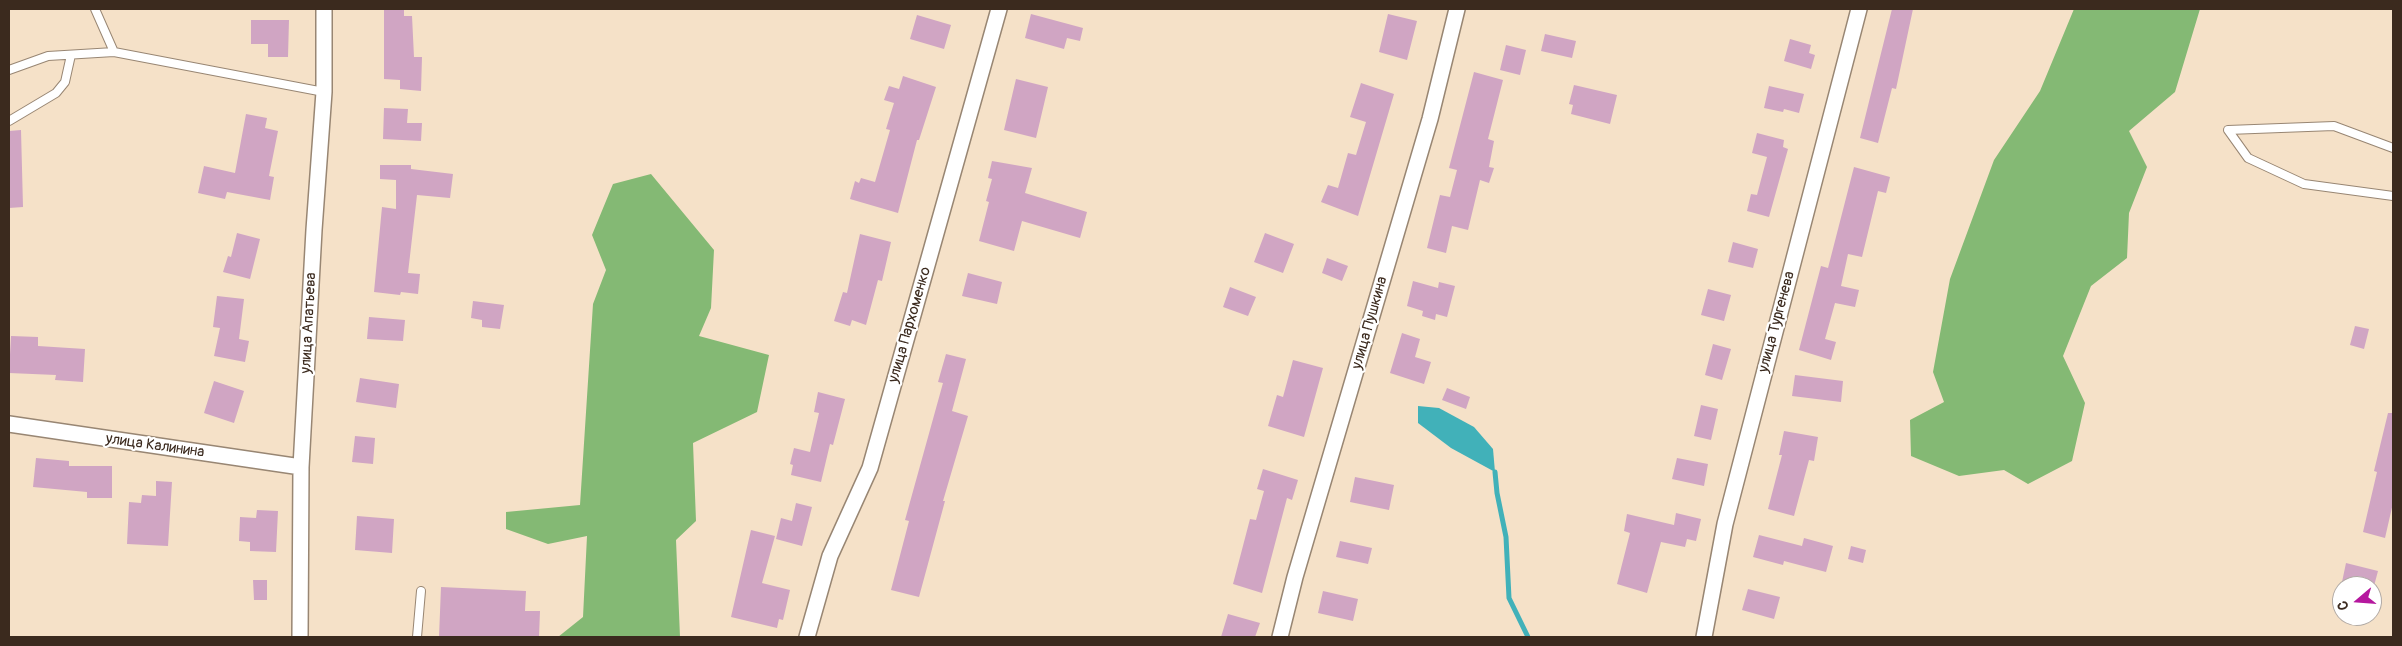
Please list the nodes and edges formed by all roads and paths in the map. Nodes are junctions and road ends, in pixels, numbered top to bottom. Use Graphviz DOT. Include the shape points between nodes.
graph roads {
  1 [pos="95,9"];
  2 [pos="324,9"];
  3 [pos="999,9"];
  4 [pos="1457,9"];
  5 [pos="1859,9"];
  6 [pos="114,52"];
  7 [pos="71,55"];
  8 [pos="9,70"];
  9 [pos="324,92"];
  10 [pos="9,121"];
  11 [pos="2393,148"];
  12 [pos="2393,196"];
  13 [pos="9,424"];
  14 [pos="301,467"];
  15 [pos="421,591"];
  16 [pos="300,637"];
  17 [pos="417,637"];
  18 [pos="807,637"];
  19 [pos="1280,637"];
  20 [pos="1704,637"];
  1 -- 6 [label="lane"];
  2 -- 9 [label="street, улица Апатьева"];
  3 -- 18 [label="street, улица Пархоменко" via="870,468 830,556"];
  4 -- 19 [label="street, улица Пушкина" via="1430,119"];
  5 -- 20 [label="street, улица Тургенева" via="1725,524"];
  6 -- 7 [label="lane"];
  6 -- 9 [label="lane"];
  7 -- 8 [label="lane" via="48,56"];
  7 -- 10 [label="lane" via="65,82 56,93"];
  9 -- 14 [label="street, улица Апатьева"];
  11 -- 12 [label="lane" via="2334,126 2228,130 2248,158 2304,184"];
  13 -- 14 [label="street, улица Калинина"];
  14 -- 16 [label="street, улица Апатьева"];
  15 -- 17 [label="lane"];
}
